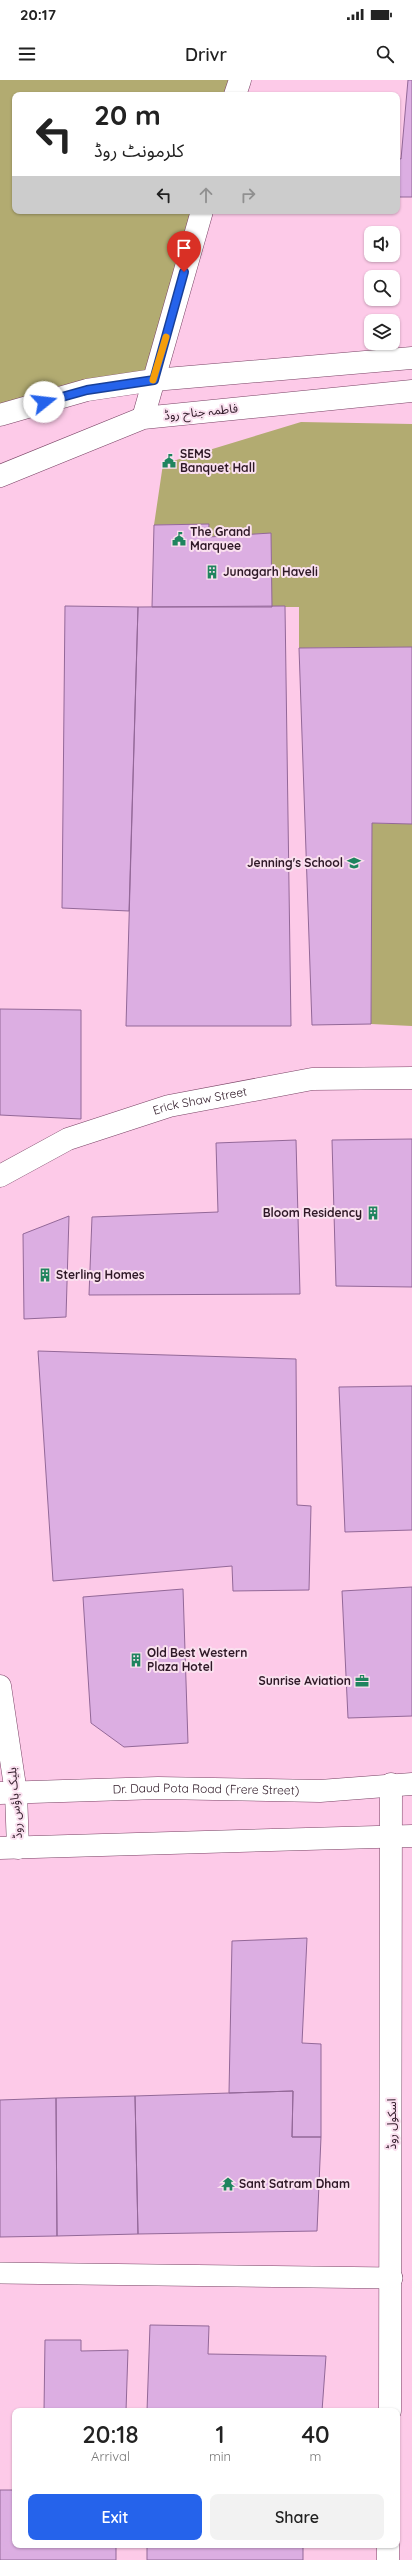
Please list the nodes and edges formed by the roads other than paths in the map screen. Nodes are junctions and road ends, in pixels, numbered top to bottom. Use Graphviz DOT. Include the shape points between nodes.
graph roads {
  1 [pos="240,80"];
  2 [pos="236,92"];
  3 [pos="201,214"];
  4 [pos="412,358"];
  5 [pos="154,380"];
  6 [pos="412,392"];
  7 [pos="0,415"];
  8 [pos="143,418"];
  9 [pos="0,476"];
  10 [pos="412,1078"];
  11 [pos="0,1176"];
  12 [pos="0,1686"];
  13 [pos="402,1784"];
  14 [pos="8,1793"];
  15 [pos="412,1836"];
  16 [pos="391,1837"];
  17 [pos="9,1848"];
  18 [pos="0,2274"];
  19 [pos="392,2278"];
  20 [pos="390,2408"];
  21 [pos="388,2548"];
  22 [pos="388,2560"];
  1 -- 2 [label="main road"];
  3 -- 5 [label="main road"];
  4 -- 5 [label="main road"];
  5 -- 7 [label="main road" via="87,390"];
  5 -- 8 [label="main road"];
  6 -- 8 [label="main road, فاطمہ جناح روڈ"];
  8 -- 9 [label="main road, فاطمہ جناح روڈ"];
  10 -- 11 [label="main road, Erick Shaw Street" via="312,1079 170,1106 68,1139"];
  12 -- 14 [label="main road, بلیک ہاؤس روڈ"];
  13 -- 14 [label="main road, Dr. Daud Pota Road (Frere Street)" via="320,1791 158,1788"];
  13 -- 16 [label="main road, اسکول روڈ"];
  14 -- 17 [label="main road, بلیک ہاؤس روڈ"];
  15 -- 16 [label="main road"];
  16 -- 17 [label="main road"];
  16 -- 19 [label="main road, اسکول روڈ"];
  18 -- 19 [label="lane"];
  19 -- 20 [label="main road, اسکول روڈ"];
  21 -- 22 [label="main road"];
}
